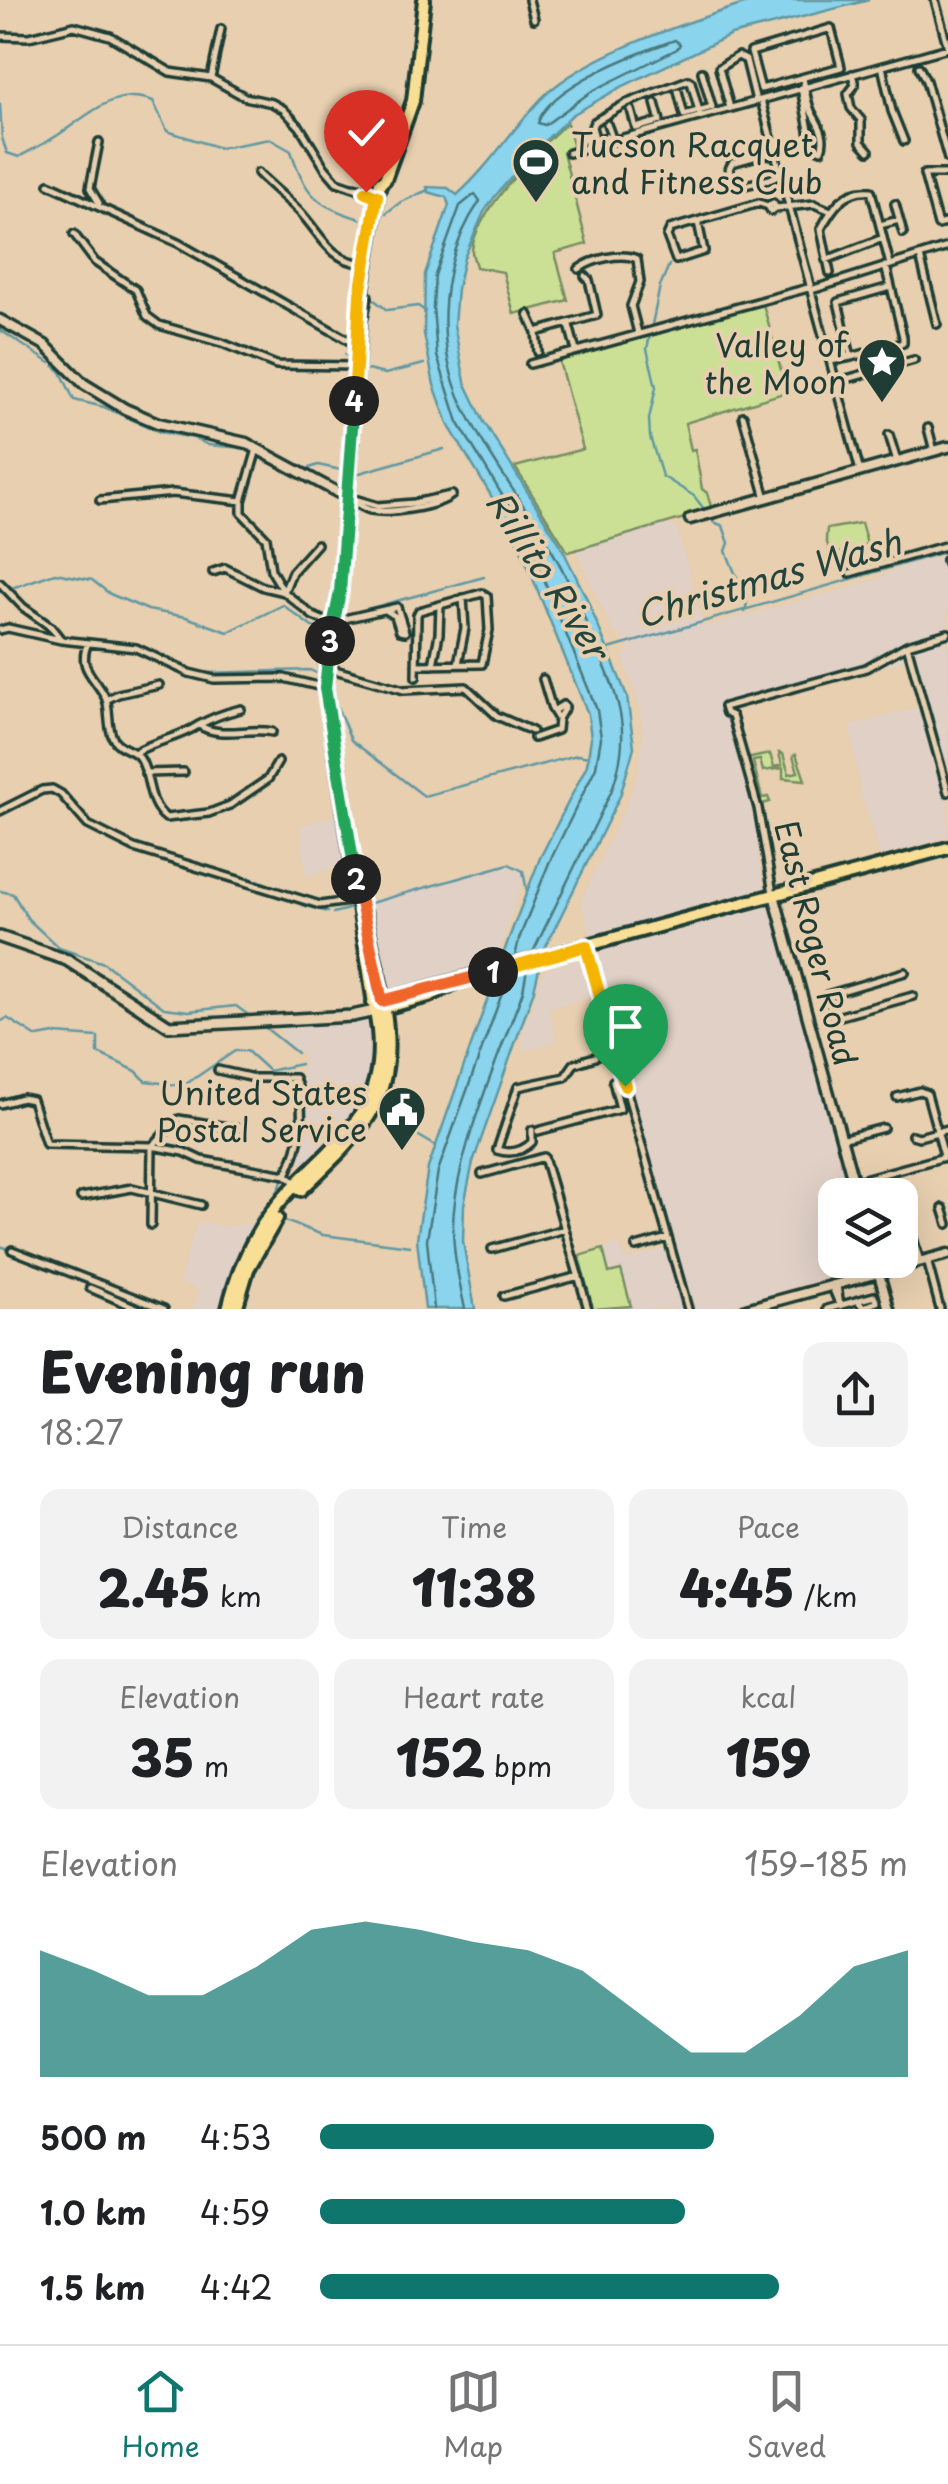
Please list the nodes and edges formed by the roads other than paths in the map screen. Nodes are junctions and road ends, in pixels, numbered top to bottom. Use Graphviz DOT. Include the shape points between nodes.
graph roads {
  1 [pos="422,0"];
  2 [pos="529,0"];
  3 [pos="935,0"];
  4 [pos="534,20"];
  5 [pos="221,29"];
  6 [pos="0,36"];
  7 [pos="948,48"];
  8 [pos="882,66"];
  9 [pos="919,67"];
  10 [pos="702,72"];
  11 [pos="852,74"];
  12 [pos="211,78"];
  13 [pos="800,79"];
  14 [pos="803,88"];
  15 [pos="678,91"];
  16 [pos="758,100"];
  17 [pos="655,103"];
  18 [pos="730,108"];
  19 [pos="631,110"];
  20 [pos="700,113"];
  21 [pos="608,124"];
  22 [pos="648,128"];
  23 [pos="904,141"];
  24 [pos="100,142"];
  25 [pos="596,143"];
  26 [pos="869,151"];
  27 [pos="570,153"];
  28 [pos="776,154"];
  29 [pos="948,159"];
  30 [pos="258,173"];
  31 [pos="780,173"];
  32 [pos="948,174"];
  33 [pos="49,184"];
  34 [pos="374,191"];
  35 [pos="895,204"];
  36 [pos="101,205"];
  37 [pos="790,208"];
  38 [pos="831,211"];
  39 [pos="899,220"];
  40 [pos="698,222"];
  41 [pos="948,222"];
  42 [pos="880,225"];
  43 [pos="903,233"];
  44 [pos="74,234"];
  45 [pos="883,238"];
  46 [pos="948,247"];
  47 [pos="920,256"];
  48 [pos="826,260"];
  49 [pos="364,264"];
  50 [pos="887,265"];
  51 [pos="579,269"];
  52 [pos="830,273"];
  53 [pos="585,276"];
  54 [pos="890,286"];
  55 [pos="810,288"];
  56 [pos="528,314"];
  57 [pos="0,320"];
  58 [pos="568,324"];
  59 [pos="937,324"];
  60 [pos="536,332"];
  61 [pos="638,334"];
  62 [pos="358,346"];
  63 [pos="576,351"];
  64 [pos="538,352"];
  65 [pos="850,357"];
  66 [pos="914,360"];
  67 [pos="831,361"];
  68 [pos="530,364"];
  69 [pos="356,366"];
  70 [pos="836,382"];
  71 [pos="743,416"];
  72 [pos="928,428"];
  73 [pos="890,435"];
  74 [pos="948,447"];
  75 [pos="257,449"];
  76 [pos="934,451"];
  77 [pos="897,462"];
  78 [pos="860,471"];
  79 [pos="348,498"];
  80 [pos="766,498"];
  81 [pos="100,500"];
  82 [pos="242,501"];
  83 [pos="690,519"];
  84 [pos="318,544"];
  85 [pos="948,546"];
  86 [pos="214,572"];
  87 [pos="850,573"];
  88 [pos="2,582"];
  89 [pos="284,592"];
  90 [pos="463,598"];
  91 [pos="440,604"];
  92 [pos="335,623"];
  93 [pos="0,630"];
  94 [pos="417,632"];
  95 [pos="948,633"];
  96 [pos="61,640"];
  97 [pos="88,644"];
  98 [pos="907,645"];
  99 [pos="416,665"];
  100 [pos="433,665"];
  101 [pos="458,666"];
  102 [pos="325,668"];
  103 [pos="416,677"];
  104 [pos="543,679"];
  105 [pos="159,685"];
  106 [pos="394,686"];
  107 [pos="325,688"];
  108 [pos="106,700"];
  109 [pos="242,709"];
  110 [pos="553,711"];
  111 [pos="558,719"];
  112 [pos="200,726"];
  113 [pos="272,732"];
  114 [pos="534,738"];
  115 [pos="136,752"];
  116 [pos="278,762"];
  117 [pos="184,772"];
  118 [pos="146,774"];
  119 [pos="948,792"];
  120 [pos="0,811"];
  121 [pos="948,848"];
  122 [pos="774,896"];
  123 [pos="360,900"];
  124 [pos="0,937"];
  125 [pos="586,946"];
  126 [pos="906,972"];
  127 [pos="913,996"];
  128 [pos="378,1006"];
  129 [pos="616,1052"];
  130 [pos="218,1070"];
  131 [pos="624,1082"];
  132 [pos="898,1097"];
  133 [pos="0,1104"];
  134 [pos="883,1128"];
  135 [pos="238,1129"];
  136 [pos="948,1129"];
  137 [pos="937,1132"];
  138 [pos="912,1136"];
  139 [pos="841,1140"];
  140 [pos="152,1146"];
  141 [pos="946,1156"];
  142 [pos="482,1174"];
  143 [pos="286,1175"];
  144 [pos="879,1175"];
  145 [pos="852,1178"];
  146 [pos="868,1178"];
  147 [pos="880,1178"];
  148 [pos="300,1186"];
  149 [pos="152,1192"];
  150 [pos="80,1197"];
  151 [pos="200,1205"];
  152 [pos="942,1209"];
  153 [pos="948,1224"];
  154 [pos="152,1225"];
  155 [pos="565,1229"];
  156 [pos="668,1238"];
  157 [pos="636,1247"];
  158 [pos="918,1247"];
  159 [pos="492,1249"];
  160 [pos="12,1250"];
  161 [pos="948,1254"];
  162 [pos="923,1260"];
  163 [pos="918,1261"];
  164 [pos="579,1276"];
  165 [pos="862,1278"];
  166 [pos="880,1278"];
  167 [pos="834,1286"];
  168 [pos="90,1288"];
  169 [pos="504,1296"];
  170 [pos="858,1300"];
  171 [pos="839,1307"];
  172 [pos="140,1309"];
  173 [pos="164,1309"];
  174 [pos="232,1309"];
  175 [pos="588,1309"];
  176 [pos="688,1309"];
  177 [pos="746,1309"];
  178 [pos="827,1309"];
  179 [pos="889,1309"];
  180 [pos="940,1309"];
  1 -- 34 [label="main road" via="412,101 385,178"];
  2 -- 4 [label="street"];
  3 -- 7 [label="street"];
  5 -- 12 [label="street"];
  6 -- 12 [label="street" via="74,26 110,36 170,72"];
  7 -- 8 [label="street"];
  8 -- 11 [label="street"];
  8 -- 23 [label="street"];
  9 -- 29 [label="street"];
  10 -- 20 [label="street" via="712,106"];
  11 -- 14 [label="street"];
  11 -- 26 [label="street" via="851,108"];
  12 -- 34 [label="street" via="283,109 337,182"];
  13 -- 13 [label="street" via="841,67 831,28 752,52 762,89"];
  13 -- 14 [label="street"];
  14 -- 14 [label="street" via="812,146 821,150 824,141"];
  14 -- 16 [label="street"];
  15 -- 20 [label="street" via="684,115"];
  16 -- 18 [label="street"];
  16 -- 18 [label="street" via="746,60 738,56 719,68"];
  16 -- 28 [label="street"];
  17 -- 22 [label="street" via="660,121"];
  18 -- 20 [label="street"];
  19 -- 22 [label="street" via="636,128"];
  20 -- 22 [label="street"];
  20 -- 25 [label="street" via="691,82 680,82 594,122"];
  21 -- 25 [label="street" via="610,135"];
  22 -- 25 [label="street"];
  24 -- 36 [label="street" via="90,188"];
  25 -- 27 [label="street"];
  28 -- 31 [label="street"];
  28 -- 31 [label="street" via="732,163 730,169 737,187"];
  30 -- 49 [label="street" via="328,250"];
  31 -- 37 [label="street"];
  32 -- 41 [label="street" via="924,174 938,225"];
  33 -- 36 [label="street"];
  34 -- 49 [label="main road"];
  35 -- 39 [label="street"];
  36 -- 62 [label="street"];
  37 -- 38 [label="street" via="814,204"];
  37 -- 40 [label="street" via="752,206"];
  37 -- 55 [label="street"];
  38 -- 42 [label="street" via="865,189"];
  38 -- 48 [label="street" via="820,235"];
  39 -- 42 [label="street"];
  39 -- 43 [label="street"];
  40 -- 40 [label="street" via="667,233 676,260 704,251"];
  42 -- 45 [label="street"];
  44 -- 69 [label="street" via="95,262 136,290 147,316 159,325 276,365"];
  45 -- 48 [label="street"];
  45 -- 50 [label="street"];
  46 -- 47 [label="street"];
  47 -- 50 [label="street"];
  47 -- 59 [label="street"];
  48 -- 52 [label="street"];
  49 -- 62 [label="main road"];
  50 -- 54 [label="street"];
  50 -- 55 [label="street"];
  51 -- 61 [label="street" via="594,260 636,259 640,290 630,306"];
  53 -- 58 [label="street" via="596,315"];
  54 -- 65 [label="street" via="838,302"];
  54 -- 65 [label="street" via="902,343"];
  55 -- 61 [label="street"];
  55 -- 67 [label="street"];
  56 -- 60 [label="street"];
  57 -- 75 [label="street" via="44,345 84,384 126,410"];
  58 -- 60 [label="street"];
  58 -- 63 [label="street"];
  60 -- 64 [label="street"];
  61 -- 63 [label="street"];
  62 -- 69 [label="main road"];
  63 -- 68 [label="street"];
  65 -- 67 [label="street"];
  66 -- 70 [label="street"];
  67 -- 70 [label="street"];
  69 -- 79 [label="main road"];
  70 -- 78 [label="street"];
  71 -- 80 [label="street"];
  72 -- 76 [label="street"];
  73 -- 77 [label="street"];
  74 -- 76 [label="street"];
  75 -- 79 [label="street"];
  75 -- 82 [label="street"];
  76 -- 77 [label="street"];
  77 -- 78 [label="street"];
  78 -- 80 [label="street"];
  79 -- 79 [label="street" via="372,510 421,507 452,495 378,506"];
  79 -- 92 [label="main road"];
  80 -- 83 [label="street"];
  81 -- 82 [label="street" via="173,493"];
  82 -- 89 [label="street" via="244,518 266,538 270,570"];
  84 -- 89 [label="street" via="292,572"];
  85 -- 87 [label="street"];
  86 -- 89 [label="street" via="225,568"];
  88 -- 96 [label="street"];
  89 -- 92 [label="street" via="313,616"];
  90 -- 91 [label="street"];
  90 -- 101 [label="street"];
  90 -- 101 [label="street" via="487,596 488,630 482,664"];
  91 -- 94 [label="street" via="419,610"];
  91 -- 100 [label="street"];
  92 -- 94 [label="street" via="399,609 405,632"];
  92 -- 102 [label="main road"];
  93 -- 96 [label="street"];
  94 -- 99 [label="street"];
  95 -- 98 [label="street"];
  96 -- 97 [label="street"];
  97 -- 107 [label="street" via="144,650 214,680 284,678"];
  97 -- 108 [label="street" via="86,672"];
  98 -- 119 [label="street"];
  98 -- 122 [label="street, East Roger Road" via="866,668 724,707 758,808"];
  99 -- 100 [label="street"];
  99 -- 103 [label="street"];
  100 -- 101 [label="street"];
  102 -- 106 [label="street"];
  102 -- 107 [label="main road"];
  104 -- 110 [label="street"];
  105 -- 108 [label="street"];
  106 -- 106 [label="street" via="466,687 496,716 532,731 496,712 471,686"];
  107 -- 123 [label="main road"];
  108 -- 115 [label="street" via="112,736"];
  109 -- 112 [label="street"];
  110 -- 111 [label="street"];
  110 -- 111 [label="street" via="564,706"];
  111 -- 114 [label="street" via="558,730"];
  112 -- 113 [label="street"];
  112 -- 115 [label="street"];
  115 -- 118 [label="street"];
  116 -- 118 [label="street" via="273,774 230,806 166,818 156,810"];
  117 -- 118 [label="street"];
  120 -- 123 [label="street" via="52,789 88,824 134,848 320,905"];
  121 -- 122 [label="main road"];
  122 -- 125 [label="main road"];
  122 -- 139 [label="street, East Roger Road"];
  123 -- 128 [label="main road"];
  124 -- 128 [label="main road" via="68,960 178,1028 334,1017"];
  125 -- 128 [label="main road"];
  125 -- 129 [label="street"];
  126 -- 127 [label="street" via="827,995 822,1007 833,1018"];
  128 -- 148 [label="main road" via="380,1057 372,1096"];
  129 -- 131 [label="street"];
  129 -- 131 [label="street" via="574,1064 565,1077 518,1088 497,1150 525,1149 533,1133 620,1108 614,1085"];
  130 -- 143 [label="street" via="296,1078 300,1135"];
  131 -- 156 [label="street"];
  132 -- 137 [label="street" via="927,1094"];
  133 -- 140 [label="street" via="32,1100 46,1144"];
  134 -- 139 [label="street"];
  135 -- 140 [label="street" via="176,1120"];
  136 -- 137 [label="street"];
  137 -- 138 [label="street"];
  137 -- 141 [label="street"];
  139 -- 145 [label="street, East Roger Road"];
  140 -- 143 [label="street"];
  140 -- 149 [label="street"];
  141 -- 144 [label="street"];
  142 -- 155 [label="street" via="544,1157"];
  143 -- 148 [label="street"];
  144 -- 146 [label="street"];
  144 -- 147 [label="street"];
  148 -- 174 [label="main road" via="276,1206 254,1239 235,1282"];
  149 -- 150 [label="street" via="132,1188"];
  149 -- 151 [label="street"];
  149 -- 154 [label="street"];
  152 -- 153 [label="street"];
  155 -- 159 [label="street"];
  155 -- 164 [label="street"];
  156 -- 157 [label="street"];
  156 -- 176 [label="street"];
  158 -- 162 [label="street"];
  160 -- 173 [label="street"];
  161 -- 162 [label="street"];
  162 -- 163 [label="street"];
  162 -- 180 [label="street"];
  164 -- 169 [label="street"];
  164 -- 175 [label="street"];
  165 -- 167 [label="street"];
  166 -- 179 [label="street"];
  167 -- 171 [label="street"];
  167 -- 177 [label="street"];
  168 -- 172 [label="street"];
  170 -- 171 [label="street"];
  171 -- 178 [label="street"];
}
